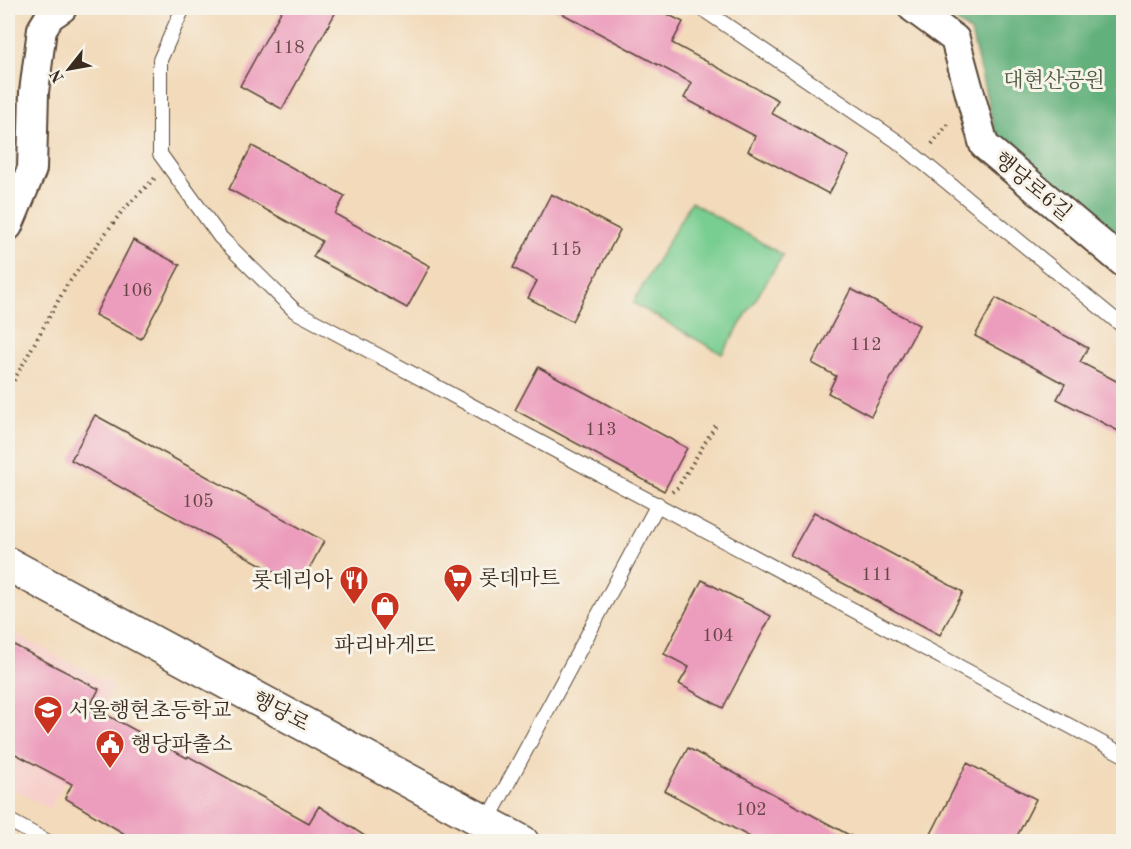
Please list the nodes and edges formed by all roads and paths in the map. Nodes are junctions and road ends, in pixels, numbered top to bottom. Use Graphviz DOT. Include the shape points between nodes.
graph roads {
  1 [pos="62,8"];
  2 [pos="183,8"];
  3 [pos="701,8"];
  4 [pos="913,8"];
  5 [pos="970,95"];
  6 [pos="920,160"];
  7 [pos="168,165"];
  8 [pos="8,226"];
  9 [pos="1124,263"];
  10 [pos="1124,327"];
  11 [pos="8,392"];
  12 [pos="717,423"];
  13 [pos="658,504"];
  14 [pos="8,564"];
  15 [pos="1124,754"];
  16 [pos="8,819"];
  17 [pos="487,822"];
  18 [pos="48,842"];
  19 [pos="522,842"];
  1 -- 8 [label="street" via="50,16 42,29 34,92 32,169"];
  2 -- 7 [label="lane" via="160,60 160,154"];
  3 -- 6 [label="lane"];
  4 -- 5 [label="street, 행당로6길" via="955,39"];
  5 -- 6 [label="path"];
  5 -- 9 [label="street, 행당로6길" via="984,145"];
  6 -- 10 [label="lane"];
  7 -- 11 [label="path" via="123,210 67,285"];
  7 -- 13 [label="lane" via="220,237 295,311"];
  12 -- 13 [label="path" via="678,487"];
  13 -- 15 [label="lane"];
  13 -- 17 [label="lane"];
  14 -- 17 [label="main road, 행당로"];
  16 -- 18 [label="lane"];
  17 -- 19 [label="main road, 행당로"];
}
